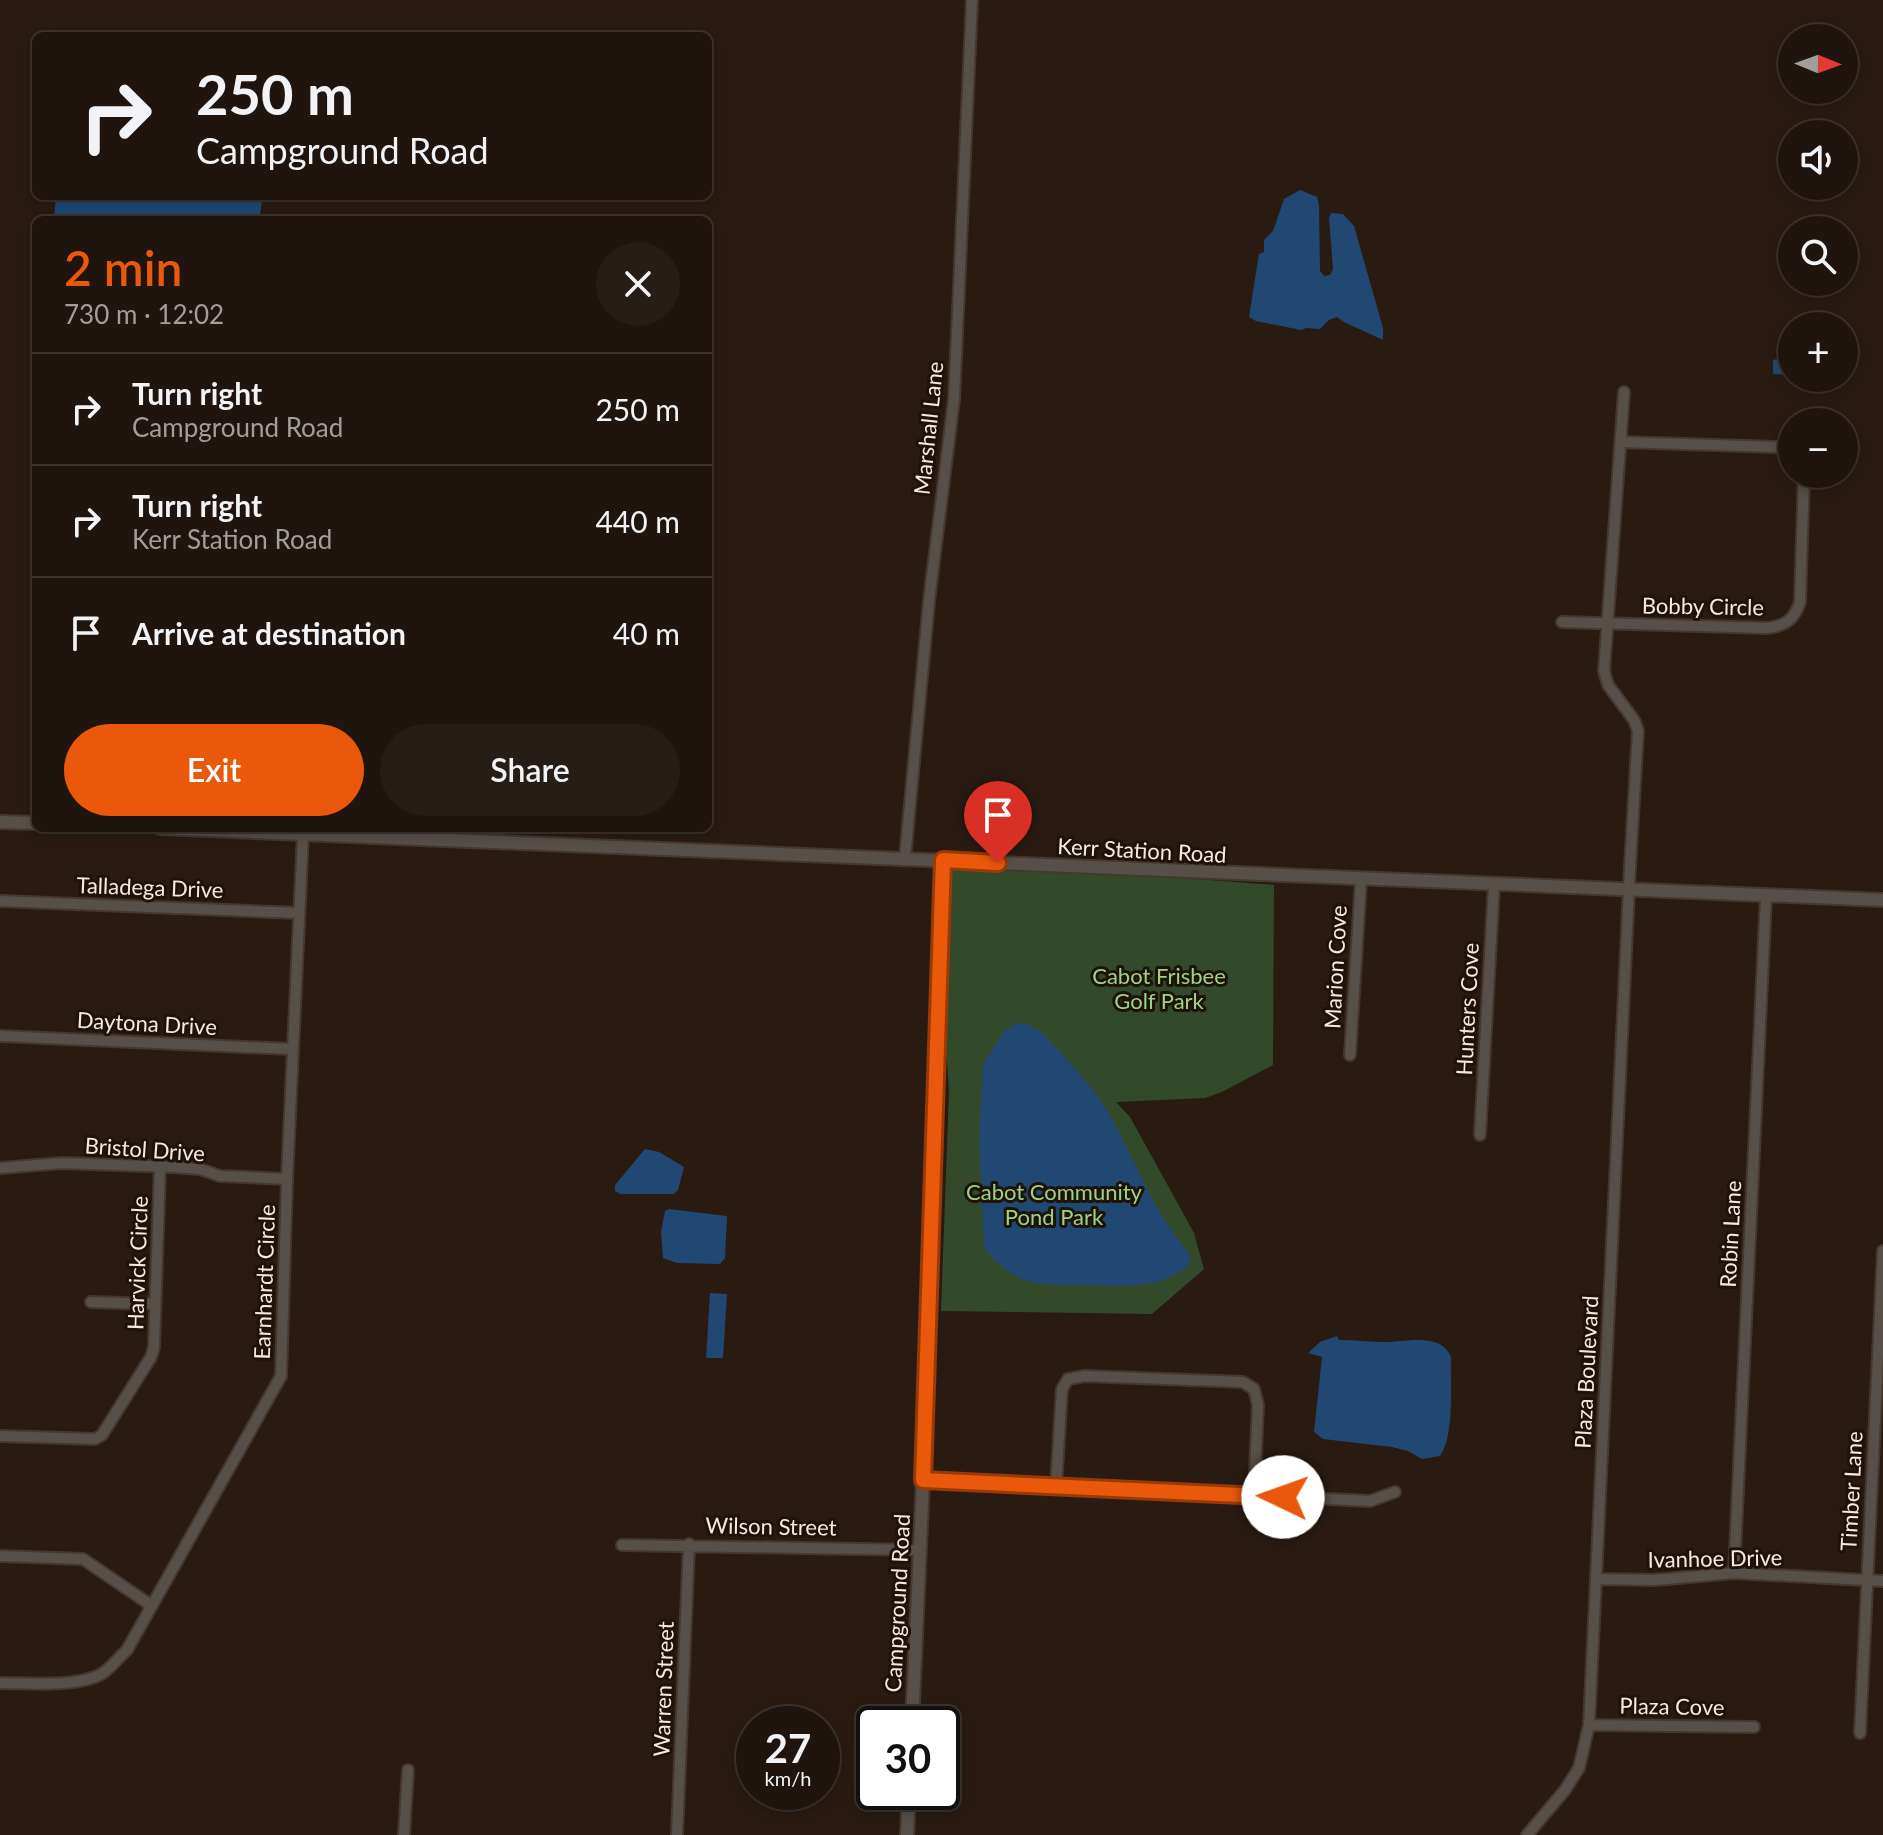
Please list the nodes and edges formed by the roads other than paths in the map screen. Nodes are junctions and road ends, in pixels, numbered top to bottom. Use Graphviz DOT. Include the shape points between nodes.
graph roads {
  1 [pos="972,0"];
  2 [pos="1624,392"];
  3 [pos="1621,442"];
  4 [pos="1778,447"];
  5 [pos="1804,488"];
  6 [pos="1562,622"];
  7 [pos="1608,623"];
  8 [pos="0,822"];
  9 [pos="32,823"];
  10 [pos="294,832"];
  11 [pos="303,834"];
  12 [pos="905,858"];
  13 [pos="943,860"];
  14 [pos="1361,880"];
  15 [pos="1494,885"];
  16 [pos="1630,891"];
  17 [pos="1766,897"];
  18 [pos="1883,900"];
  19 [pos="0,901"];
  20 [pos="298,913"];
  21 [pos="0,1036"];
  22 [pos="292,1049"];
  23 [pos="1350,1055"];
  24 [pos="1480,1135"];
  25 [pos="160,1166"];
  26 [pos="0,1168"];
  27 [pos="287,1179"];
  28 [pos="1883,1251"];
  29 [pos="91,1302"];
  30 [pos="155,1304"];
  31 [pos="0,1436"];
  32 [pos="923,1480"];
  33 [pos="1056,1486"];
  34 [pos="1395,1492"];
  35 [pos="1254,1495"];
  36 [pos="689,1544"];
  37 [pos="622,1545"];
  38 [pos="918,1550"];
  39 [pos="0,1556"];
  40 [pos="1734,1573"];
  41 [pos="1596,1579"];
  42 [pos="1866,1580"];
  43 [pos="1883,1581"];
  44 [pos="152,1606"];
  45 [pos="0,1683"];
  46 [pos="913,1706"];
  47 [pos="1589,1725"];
  48 [pos="1754,1727"];
  49 [pos="1860,1733"];
  50 [pos="408,1770"];
  51 [pos="908,1810"];
  52 [pos="404,1835"];
  53 [pos="677,1835"];
  54 [pos="907,1835"];
  55 [pos="1527,1835"];
  1 -- 12 [label="street, Marshall Lane" via="954,399"];
  2 -- 3 [label="street, Plaza Boulevard"];
  3 -- 4 [label="street"];
  3 -- 7 [label="street, Plaza Boulevard"];
  5 -- 7 [label="street, Bobby Circle" via="1800,602 1790,621 1767,628"];
  6 -- 7 [label="street, Bobby Circle"];
  7 -- 16 [label="street, Plaza Boulevard" via="1604,671 1638,731"];
  8 -- 9 [label="street"];
  10 -- 11 [label="street, Kerr Station Road"];
  11 -- 12 [label="street, Kerr Station Road"];
  11 -- 20 [label="street, Earnhardt Circle"];
  12 -- 13 [label="street, Kerr Station Road"];
  13 -- 14 [label="street, Kerr Station Road"];
  13 -- 32 [label="street, Campground Road"];
  14 -- 15 [label="street, Kerr Station Road"];
  14 -- 23 [label="street, Marion Cove"];
  15 -- 16 [label="street, Kerr Station Road"];
  15 -- 24 [label="street, Hunters Cove"];
  16 -- 17 [label="street, Kerr Station Road"];
  16 -- 41 [label="street, Plaza Boulevard"];
  17 -- 18 [label="street, Kerr Station Road"];
  17 -- 40 [label="street, Robin Lane"];
  19 -- 20 [label="street, Talladega Drive"];
  20 -- 22 [label="street, Earnhardt Circle"];
  21 -- 22 [label="street, Daytona Drive"];
  22 -- 27 [label="street, Earnhardt Circle"];
  25 -- 26 [label="street, Bristol Drive" via="62,1163"];
  25 -- 27 [label="street, Bristol Drive"];
  25 -- 30 [label="street, Harvick Circle"];
  27 -- 44 [label="street, Earnhardt Circle" via="281,1376"];
  28 -- 42 [label="street, Timber Lane"];
  29 -- 30 [label="street"];
  30 -- 31 [label="street, Harvick Circle" via="153,1352 102,1435"];
  32 -- 33 [label="street"];
  32 -- 38 [label="street, Campground Road"];
  33 -- 35 [label="street"];
  33 -- 35 [label="street" via="1062,1389 1068,1379 1243,1382 1254,1389 1258,1405"];
  34 -- 35 [label="street" via="1370,1501"];
  36 -- 37 [label="street, Wilson Street"];
  36 -- 38 [label="street, Wilson Street"];
  36 -- 53 [label="street, Warren Street"];
  38 -- 46 [label="street, Campground Road"];
  39 -- 44 [label="street" via="83,1559"];
  40 -- 41 [label="street, Ivanhoe Drive"];
  40 -- 42 [label="street, Ivanhoe Drive"];
  41 -- 47 [label="street, Plaza Boulevard"];
  42 -- 43 [label="street, Ivanhoe Drive"];
  42 -- 49 [label="street, Timber Lane"];
  44 -- 45 [label="street, Earnhardt Circle" via="127,1650 102,1674 50,1683"];
  47 -- 48 [label="street, Plaza Cove"];
  47 -- 55 [label="street, Plaza Boulevard" via="1579,1768"];
  50 -- 52 [label="street"];
  51 -- 54 [label="street"];
}
